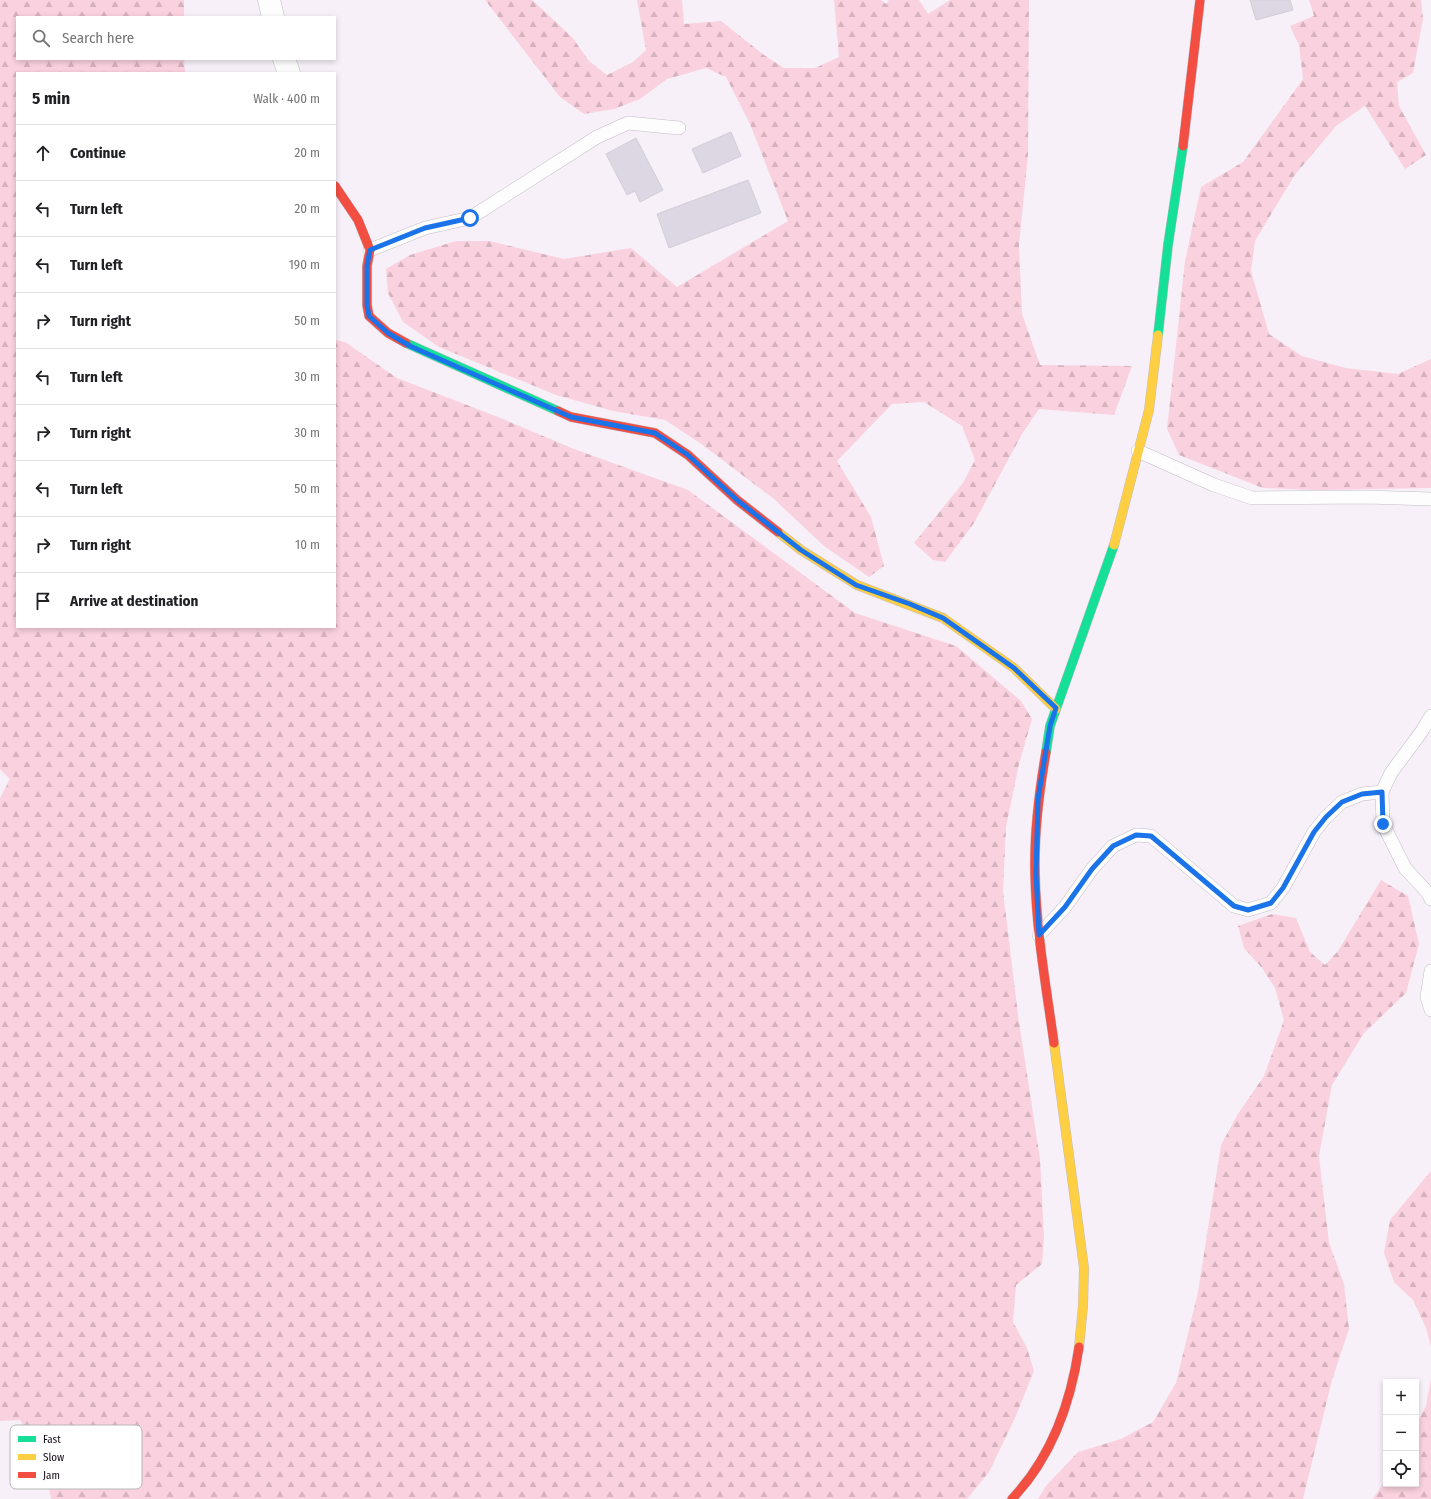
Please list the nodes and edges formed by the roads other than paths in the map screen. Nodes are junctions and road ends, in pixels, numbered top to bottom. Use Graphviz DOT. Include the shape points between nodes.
graph roads {
  1 [pos="269,0"];
  2 [pos="1200,0"];
  3 [pos="274,16"];
  4 [pos="284,60"];
  5 [pos="289,72"];
  6 [pos="679,128"];
  7 [pos="336,187"];
  8 [pos="370,250"];
  9 [pos="1138,451"];
  10 [pos="1431,499"];
  11 [pos="1056,708"];
  12 [pos="1431,716"];
  13 [pos="1382,792"];
  14 [pos="1431,899"];
  15 [pos="1039,935"];
  16 [pos="1431,972"];
  17 [pos="1431,1010"];
  18 [pos="1012,1499"];
  1 -- 3 [label="street"];
  2 -- 9 [label="street" via="1149,410"];
  4 -- 5 [label="street"];
  6 -- 8 [label="lane" via="628,123 598,136 470,218 425,228"];
  7 -- 8 [label="street" via="358,220"];
  8 -- 11 [label="street" via="367,266 369,316 388,333 410,346 571,417 655,433 688,455 737,500 801,550 856,585 943,618 1014,668"];
  9 -- 10 [label="lane" via="1214,485 1252,498"];
  9 -- 11 [label="street" via="1114,546"];
  11 -- 15 [label="street" via="1050,726 1038,799 1036,873"];
  12 -- 13 [label="lane" via="1391,773"];
  13 -- 14 [label="lane" via="1383,824 1405,868"];
  13 -- 15 [label="lane" via="1362,794 1342,802 1326,817 1314,832 1283,888 1271,903 1248,910 1234,906 1151,836 1136,835 1113,846 1092,869 1065,907"];
  15 -- 18 [label="street" via="1084,1279 1079,1356 1069,1400 1038,1465"];
  16 -- 17 [label="lane" via="1427,998"];
}
